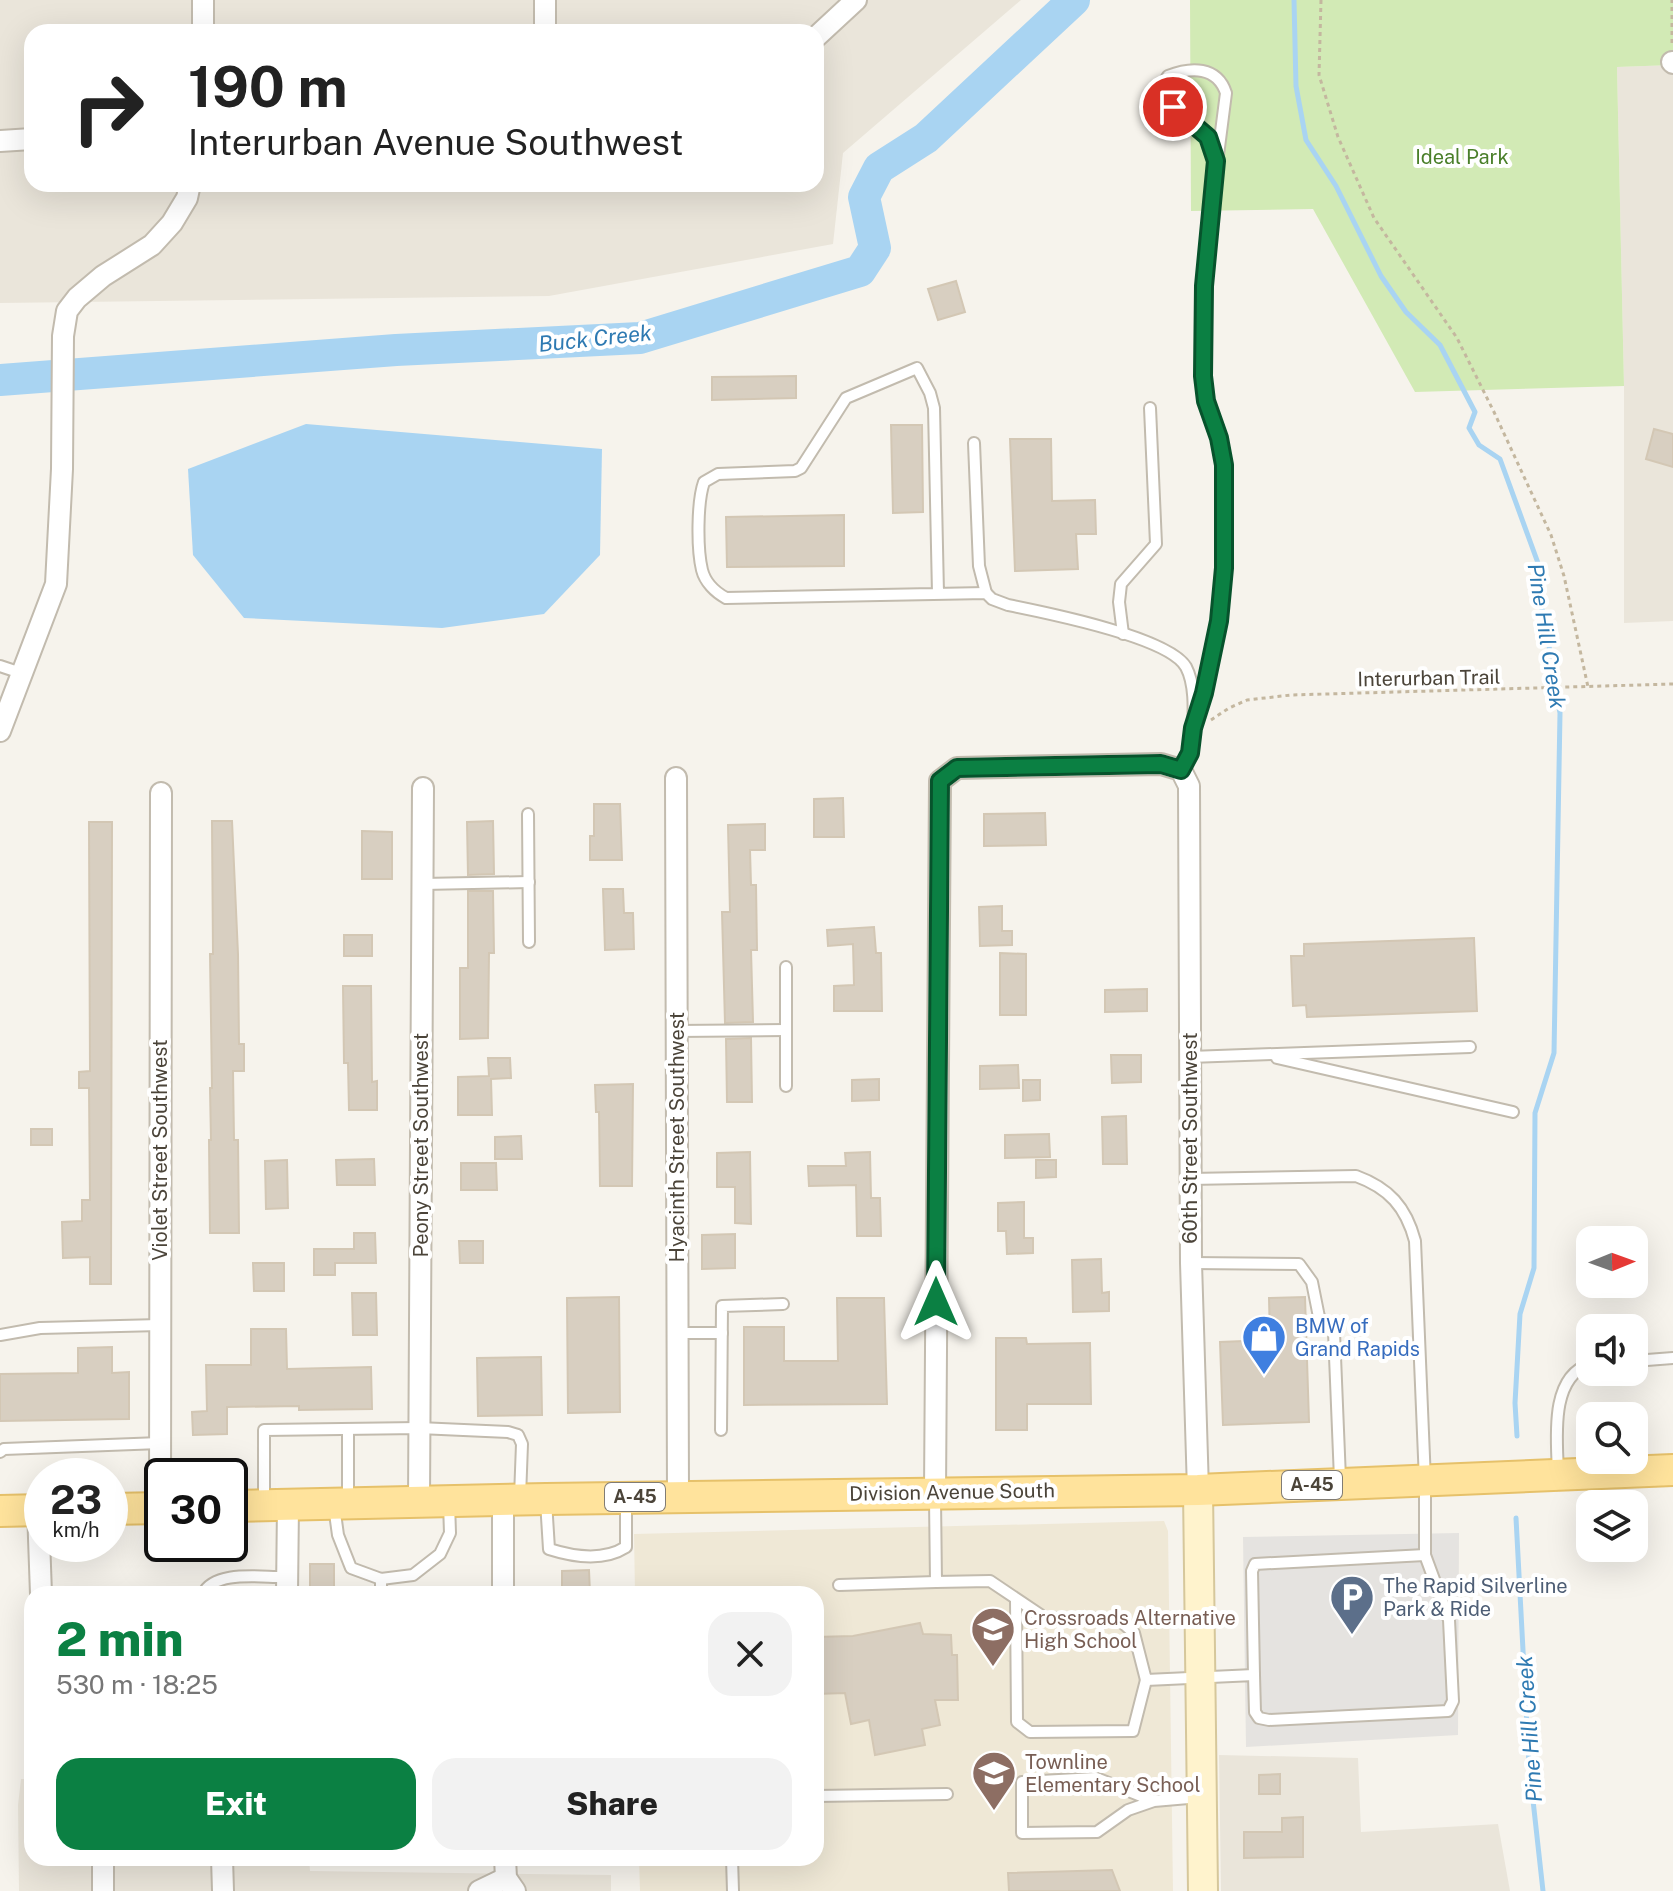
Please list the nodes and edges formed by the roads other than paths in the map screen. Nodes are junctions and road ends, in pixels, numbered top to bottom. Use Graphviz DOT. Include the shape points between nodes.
graph roads {
  1 [pos="203,0"];
  2 [pos="545,0"];
  3 [pos="856,0"];
  4 [pos="203,24"];
  5 [pos="545,24"];
  6 [pos="824,30"];
  7 [pos="24,140"];
  8 [pos="0,141"];
  9 [pos="1216,161"];
  10 [pos="188,192"];
  11 [pos="1150,408"];
  12 [pos="974,443"];
  13 [pos="938,593"];
  14 [pos="986,593"];
  15 [pos="1123,634"];
  16 [pos="0,666"];
  17 [pos="21,673"];
  18 [pos="1193,728"];
  19 [pos="0,731"];
  20 [pos="676,778"];
  21 [pos="1185,778"];
  22 [pos="423,788"];
  23 [pos="161,793"];
  24 [pos="528,814"];
  25 [pos="529,882"];
  26 [pos="423,884"];
  27 [pos="529,942"];
  28 [pos="786,967"];
  29 [pos="786,1030"];
  30 [pos="676,1031"];
  31 [pos="1470,1047"];
  32 [pos="1263,1055"];
  33 [pos="1190,1057"];
  34 [pos="786,1086"];
  35 [pos="1513,1112"];
  36 [pos="1190,1179"];
  37 [pos="1191,1263"];
  38 [pos="783,1304"];
  39 [pos="160,1325"];
  40 [pos="677,1333"];
  41 [pos="722,1333"];
  42 [pos="0,1335"];
  43 [pos="1673,1358"];
  44 [pos="1648,1360"];
  45 [pos="1576,1371"];
  46 [pos="419,1428"];
  47 [pos="348,1430"];
  48 [pos="721,1430"];
  49 [pos="160,1443"];
  50 [pos="0,1452"];
  51 [pos="160,1458"];
  52 [pos="1673,1470"];
  53 [pos="1558,1475"];
  54 [pos="1425,1481"];
  55 [pos="1340,1484"];
  56 [pos="1198,1490"];
  57 [pos="935,1492"];
  58 [pos="626,1497"];
  59 [pos="678,1497"];
  60 [pos="523,1499"];
  61 [pos="434,1501"];
  62 [pos="341,1504"];
  63 [pos="276,1505"];
  64 [pos="248,1506"];
  65 [pos="24,1510"];
  66 [pos="0,1511"];
  67 [pos="1425,1555"];
  68 [pos="41,1562"];
  69 [pos="381,1579"];
  70 [pos="936,1582"];
  71 [pos="839,1585"];
  72 [pos="41,1586"];
  73 [pos="209,1586"];
  74 [pos="287,1586"];
  75 [pos="381,1586"];
  76 [pos="505,1586"];
  77 [pos="1016,1600"];
  78 [pos="1254,1675"];
  79 [pos="1201,1677"];
  80 [pos="1146,1680"];
  81 [pos="947,1794"];
  82 [pos="824,1796"];
  83 [pos="1202,1797"];
  84 [pos="1154,1801"];
  85 [pos="103,1866"];
  86 [pos="222,1866"];
  87 [pos="732,1866"];
  88 [pos="509,1876"];
  89 [pos="103,1891"];
  90 [pos="223,1891"];
  91 [pos="479,1891"];
  92 [pos="733,1891"];
  93 [pos="1203,1891"];
  1 -- 4 [label="street"];
  2 -- 5 [label="street"];
  3 -- 6 [label="street"];
  7 -- 8 [label="street"];
  9 -- 9 [label="lane" via="1208,137 1166,101 1168,76 1203,70 1223,85 1225,111"];
  9 -- 18 [label="lane" via="1204,286 1203,376 1224,465 1224,568 1215,649"];
  10 -- 17 [label="street" via="172,223 152,245 103,276 67,311 56,584"];
  11 -- 15 [label="lane" via="1156,544 1121,584"];
  12 -- 14 [label="lane" via="979,566"];
  13 -- 13 [label="lane" via="726,598 702,571 704,482 718,474 801,468 846,398 917,368 934,408"];
  13 -- 14 [label="lane"];
  14 -- 15 [label="lane" via="1008,605"];
  15 -- 18 [label="lane" via="1180,660 1189,676"];
  16 -- 17 [label="lane"];
  17 -- 19 [label="street"];
  18 -- 21 [label="lane"];
  20 -- 30 [label="street, Hyacinth Street Southwest"];
  21 -- 33 [label="street, 60th Street Southwest"];
  21 -- 57 [label="street" via="1161,764 957,768 940,781"];
  22 -- 26 [label="street, Peony Street Southwest"];
  23 -- 39 [label="street, Violet Street Southwest"];
  24 -- 25 [label="lane"];
  25 -- 26 [label="lane"];
  25 -- 27 [label="lane"];
  26 -- 46 [label="street, Peony Street Southwest"];
  28 -- 29 [label="lane"];
  29 -- 30 [label="lane"];
  29 -- 34 [label="lane"];
  30 -- 40 [label="street, Hyacinth Street Southwest"];
  31 -- 32 [label="lane"];
  32 -- 33 [label="lane"];
  32 -- 35 [label="lane"];
  33 -- 36 [label="street, 60th Street Southwest"];
  36 -- 37 [label="street, 60th Street Southwest"];
  36 -- 54 [label="lane" via="1356,1176 1373,1182 1402,1207 1415,1241"];
  37 -- 55 [label="lane" via="1299,1264 1312,1282 1319,1317 1334,1332"];
  37 -- 56 [label="street, 60th Street Southwest"];
  38 -- 41 [label="lane" via="722,1306"];
  39 -- 42 [label="lane" via="40,1328"];
  39 -- 49 [label="street, Violet Street Southwest"];
  40 -- 41 [label="lane"];
  40 -- 59 [label="street, Hyacinth Street Southwest"];
  41 -- 48 [label="lane"];
  43 -- 44 [label="lane"];
  45 -- 53 [label="lane" via="1564,1390"];
  46 -- 47 [label="lane"];
  46 -- 60 [label="lane" via="518,1435"];
  46 -- 61 [label="street, Peony Street Southwest"];
  47 -- 62 [label="lane"];
  47 -- 63 [label="lane" via="264,1430"];
  49 -- 50 [label="lane"];
  49 -- 51 [label="street, Violet Street Southwest"];
  52 -- 53 [label="main road, Division Avenue South / A-45"];
  53 -- 54 [label="main road, Division Avenue South / A-45"];
  54 -- 55 [label="main road, Division Avenue South / A-45"];
  54 -- 67 [label="lane"];
  55 -- 56 [label="main road, Division Avenue South / A-45"];
  56 -- 57 [label="main road, Division Avenue South / A-45"];
  56 -- 79 [label="main road"];
  57 -- 59 [label="main road, Division Avenue South / A-45"];
  57 -- 70 [label="lane"];
  58 -- 59 [label="main road, Division Avenue South / A-45"];
  58 -- 60 [label="main road, Division Avenue South / A-45"];
  58 -- 60 [label="lane" via="626,1547 613,1556 568,1556 549,1549"];
  60 -- 61 [label="main road, Division Avenue South / A-45"];
  60 -- 76 [label="street"];
  61 -- 62 [label="main road, Division Avenue South / A-45"];
  61 -- 69 [label="lane" via="450,1533 440,1554 413,1575"];
  62 -- 63 [label="main road, Division Avenue South / A-45"];
  62 -- 69 [label="lane" via="338,1535 351,1568"];
  63 -- 64 [label="main road, Division Avenue South / A-45"];
  63 -- 74 [label="street"];
  65 -- 66 [label="main road"];
  67 -- 78 [label="lane" via="1255,1564"];
  67 -- 78 [label="lane" via="1449,1620 1453,1701 1448,1711 1269,1720 1255,1712"];
  68 -- 72 [label="street"];
  69 -- 75 [label="lane"];
  70 -- 71 [label="lane"];
  70 -- 77 [label="lane" via="990,1581"];
  73 -- 74 [label="lane" via="220,1579"];
  77 -- 80 [label="lane" via="1045,1618 1118,1619 1127,1624"];
  77 -- 80 [label="lane" via="1017,1722 1030,1732 1133,1731"];
  78 -- 79 [label="lane"];
  79 -- 80 [label="lane"];
  79 -- 83 [label="main road"];
  81 -- 82 [label="lane"];
  83 -- 84 [label="lane"];
  83 -- 93 [label="main road"];
  84 -- 84 [label="lane" via="1128,1810 1097,1832 1022,1833 1022,1782 1096,1778"];
  85 -- 89 [label="street"];
  86 -- 90 [label="street"];
  87 -- 92 [label="lane"];
  88 -- 91 [label="street"];
}
